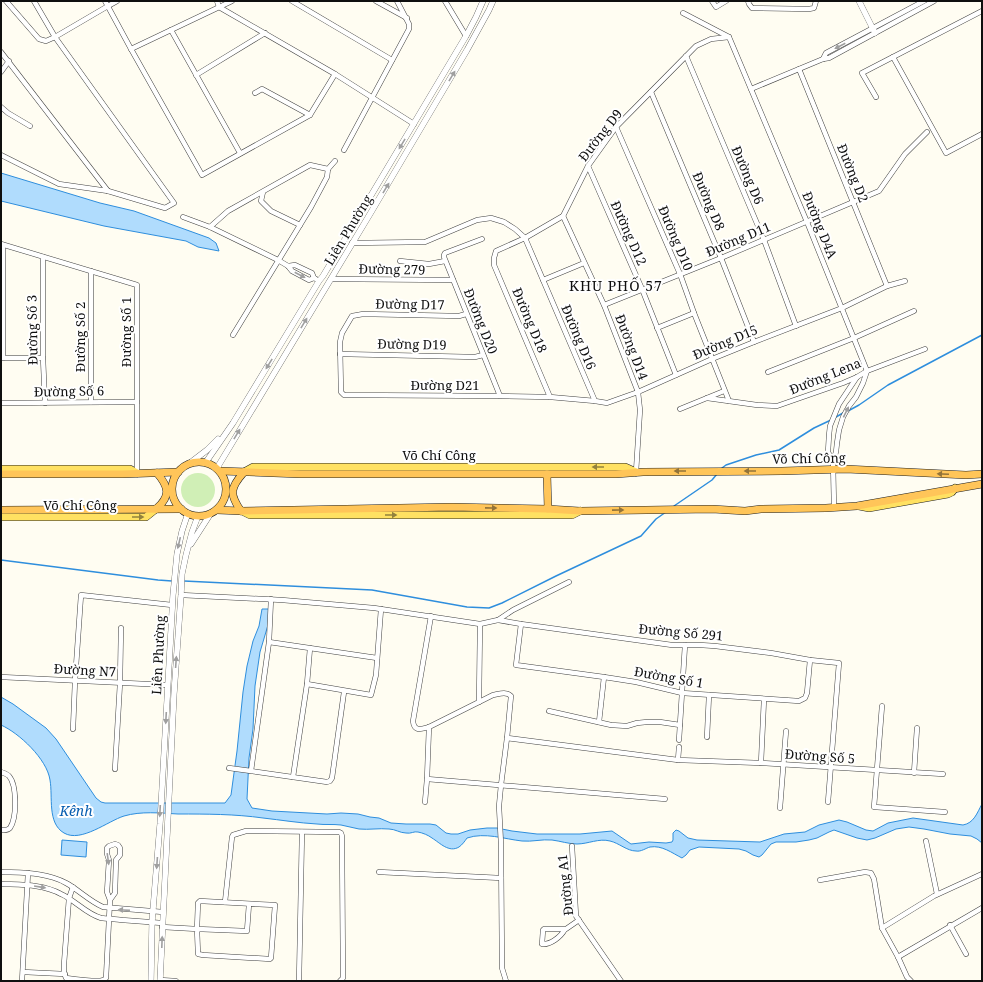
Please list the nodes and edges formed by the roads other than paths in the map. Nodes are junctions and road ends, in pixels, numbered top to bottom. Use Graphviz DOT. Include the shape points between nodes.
graph roads {
  1 [pos="6,1"];
  2 [pos="34,1"];
  3 [pos="117,1"];
  4 [pos="217,1"];
  5 [pos="232,1"];
  6 [pos="292,1"];
  7 [pos="376,1"];
  8 [pos="397,1"];
  9 [pos="445,1"];
  10 [pos="483,1"];
  11 [pos="493,1"];
  12 [pos="712,1"];
  13 [pos="726,1"];
  14 [pos="748,1"];
  15 [pos="816,1"];
  16 [pos="859,1"];
  17 [pos="924,1"];
  18 [pos="934,1"];
  19 [pos="106,3"];
  20 [pos="219,7"];
  21 [pos="982,11"];
  22 [pos="683,13"];
  23 [pos="407,18"];
  24 [pos="171,30"];
  25 [pos="874,31"];
  26 [pos="265,33"];
  27 [pos="466,36"];
  28 [pos="55,37"];
  29 [pos="729,37"];
  30 [pos="131,49"];
  31 [pos="1,52"];
  32 [pos="686,56"];
  33 [pos="893,57"];
  34 [pos="392,60"];
  35 [pos="9,61"];
  36 [pos="799,69"];
  37 [pos="1,72"];
  38 [pos="335,74"];
  39 [pos="196,75"];
  40 [pos="751,89"];
  41 [pos="255,92"];
  42 [pos="651,92"];
  43 [pos="876,97"];
  44 [pos="372,98"];
  45 [pos="1,106"];
  46 [pos="310,115"];
  47 [pos="414,124"];
  48 [pos="30,126"];
  49 [pos="616,127"];
  50 [pos="927,132"];
  51 [pos="982,134"];
  52 [pos="344,150"];
  53 [pos="240,153"];
  54 [pos="1,155"];
  55 [pos="335,161"];
  56 [pos="588,166"];
  57 [pos="328,169"];
  58 [pos="108,191"];
  59 [pos="263,192"];
  60 [pos="854,202"];
  61 [pos="563,216"];
  62 [pos="183,217"];
  63 [pos="807,222"];
  64 [pos="300,225"];
  65 [pos="210,227"];
  66 [pos="525,238"];
  67 [pos="482,239"];
  68 [pos="764,240"];
  69 [pos="352,243"];
  70 [pos="2,245"];
  71 [pos="43,257"];
  72 [pos="721,258"];
  73 [pos="278,260"];
  74 [pos="400,261"];
  75 [pos="444,261"];
  76 [pos="584,263"];
  77 [pos="91,271"];
  78 [pos="680,274"];
  79 [pos="317,279"];
  80 [pos="331,279"];
  81 [pos="453,280"];
  82 [pos="543,280"];
  83 [pos="905,281"];
  84 [pos="327,285"];
  85 [pos="887,286"];
  86 [pos="2,289"];
  87 [pos="642,290"];
  88 [pos="604,305"];
  89 [pos="842,308"];
  90 [pos="914,311"];
  91 [pos="694,313"];
  92 [pos="466,314"];
  93 [pos="796,326"];
  94 [pos="658,328"];
  95 [pos="233,335"];
  96 [pos="854,338"];
  97 [pos="754,342"];
  98 [pos="925,349"];
  99 [pos="340,354"];
  100 [pos="483,355"];
  101 [pos="2,358"];
  102 [pos="43,358"];
  103 [pos="712,359"];
  104 [pos="866,371"];
  105 [pos="768,372"];
  106 [pos="676,375"];
  107 [pos="857,377"];
  108 [pos="724,391"];
  109 [pos="638,392"];
  110 [pos="500,396"];
  111 [pos="550,397"];
  112 [pos="707,398"];
  113 [pos="594,401"];
  114 [pos="92,402"];
  115 [pos="137,402"];
  116 [pos="729,402"];
  117 [pos="1,403"];
  118 [pos="45,403"];
  119 [pos="680,409"];
  120 [pos="233,423"];
  121 [pos="828,443"];
  122 [pos="837,443"];
  123 [pos="833,461"];
  124 [pos="206,462"];
  125 [pos="190,463"];
  126 [pos="1,469"];
  127 [pos="221,470"];
  128 [pos="834,470"];
  129 [pos="40,472"];
  130 [pos="175,472"];
  131 [pos="244,472"];
  132 [pos="636,472"];
  133 [pos="137,473"];
  134 [pos="157,473"];
  135 [pos="1,474"];
  136 [pos="547,474"];
  137 [pos="982,474"];
  138 [pos="982,484"];
  139 [pos="834,507"];
  140 [pos="156,509"];
  141 [pos="173,509"];
  142 [pos="181,509"];
  143 [pos="548,509"];
  144 [pos="1,510"];
  145 [pos="225,510"];
  146 [pos="241,510"];
  147 [pos="580,511"];
  148 [pos="214,512"];
  149 [pos="188,514"];
  150 [pos="1,516"];
  151 [pos="198,516"];
  152 [pos="186,554"];
  153 [pos="569,582"];
  154 [pos="180,595"];
  155 [pos="271,600"];
  156 [pos="172,605"];
  157 [pos="381,609"];
  158 [pos="431,616"];
  159 [pos="498,620"];
  160 [pos="480,624"];
  161 [pos="521,624"];
  162 [pos="122,628"];
  163 [pos="269,642"];
  164 [pos="685,645"];
  165 [pos="310,648"];
  166 [pos="377,658"];
  167 [pos="810,660"];
  168 [pos="1,677"];
  169 [pos="604,677"];
  170 [pos="75,681"];
  171 [pos="120,683"];
  172 [pos="307,684"];
  173 [pos="167,685"];
  174 [pos="344,692"];
  175 [pos="682,693"];
  176 [pos="709,695"];
  177 [pos="764,699"];
  178 [pos="479,702"];
  179 [pos="882,706"];
  180 [pos="549,711"];
  181 [pos="599,722"];
  182 [pos="680,725"];
  183 [pos="429,727"];
  184 [pos="917,728"];
  185 [pos="73,729"];
  186 [pos="786,731"];
  187 [pos="708,737"];
  188 [pos="507,738"];
  189 [pos="679,740"];
  190 [pos="679,747"];
  191 [pos="678,760"];
  192 [pos="761,763"];
  193 [pos="783,764"];
  194 [pos="229,768"];
  195 [pos="830,768"];
  196 [pos="115,769"];
  197 [pos="876,770"];
  198 [pos="250,771"];
  199 [pos="1,772"];
  200 [pos="914,773"];
  201 [pos="943,774"];
  202 [pos="293,777"];
  203 [pos="427,778"];
  204 [pos="501,785"];
  205 [pos="665,799"];
  206 [pos="425,802"];
  207 [pos="828,802"];
  208 [pos="780,808"];
  209 [pos="945,812"];
  210 [pos="1,830"];
  211 [pos="302,832"];
  212 [pos="926,841"];
  213 [pos="572,846"];
  214 [pos="1,872"];
  215 [pos="379,872"];
  216 [pos="28,873"];
  217 [pos="982,874"];
  218 [pos="501,878"];
  219 [pos="820,880"];
  220 [pos="1,884"];
  221 [pos="27,885"];
  222 [pos="73,887"];
  223 [pos="938,894"];
  224 [pos="69,898"];
  225 [pos="110,900"];
  226 [pos="225,902"];
  227 [pos="249,904"];
  228 [pos="110,908"];
  229 [pos="981,909"];
  230 [pos="153,912"];
  231 [pos="163,912"];
  232 [pos="109,919"];
  233 [pos="579,920"];
  234 [pos="152,922"];
  235 [pos="162,925"];
  236 [pos="950,926"];
  237 [pos="197,928"];
  238 [pos="882,928"];
  239 [pos="565,929"];
  240 [pos="966,954"];
  241 [pos="898,957"];
  242 [pos="23,972"];
  243 [pos="65,974"];
  244 [pos="22,981"];
  245 [pos="151,981"];
  246 [pos="160,981"];
  247 [pos="176,981"];
  248 [pos="299,981"];
  249 [pos="340,981"];
  250 [pos="506,981"];
  251 [pos="621,981"];
  252 [pos="911,981"];
  1 -- 28 [label="street" via="39,39 46,41"];
  2 -- 28 [label="street"];
  3 -- 19 [label="street"];
  4 -- 20 [label="street"];
  5 -- 20 [label="street"];
  6 -- 34 [label="street"];
  7 -- 23 [label="street"];
  8 -- 23 [label="street"];
  9 -- 27 [label="street"];
  10 -- 27 [label="street, Liên Phường"];
  69 -- 11 [label="street, Liên Phường, one-way" via="467,50"];
  12 -- 13 [label="street" via="716,7"];
  14 -- 15 [label="street" via="752,8 809,9 814,8"];
  16 -- 25 [label="street"];
  17 -- 25 [label="street"];
  18 -- 25 [label="street"];
  19 -- 28 [label="street"];
  19 -- 30 [label="street"];
  20 -- 24 [label="street"];
  20 -- 26 [label="street"];
  21 -- 33 [label="street"];
  22 -- 29 [label="street"];
  23 -- 34 [label="street" via="409,29"];
  24 -- 30 [label="street"];
  24 -- 39 [label="street"];
  25 -- 36 [label="street" via="829,58"];
  26 -- 38 [label="street"];
  26 -- 39 [label="street"];
  27 -- 47 [label="street, Liên Phường"];
  28 -- 58 [label="street" via="174,203 165,208"];
  29 -- 32 [label="street, Đường D9" via="711,39 696,46"];
  29 -- 40 [label="street, Đường D4A"];
  30 -- 53 [label="street" via="202,175"];
  31 -- 35 [label="street"];
  32 -- 42 [label="street, Đường D9"];
  32 -- 68 [label="street, Đường D6"];
  33 -- 43 [label="street" via="862,73"];
  33 -- 51 [label="street" via="946,153"];
  34 -- 44 [label="street"];
  35 -- 37 [label="street"];
  35 -- 58 [label="street"];
  36 -- 40 [label="street"];
  36 -- 60 [label="street, Đường D2"];
  38 -- 44 [label="street"];
  38 -- 46 [label="street"];
  39 -- 53 [label="street"];
  40 -- 63 [label="street, Đường D4A"];
  41 -- 46 [label="street" via="262,89"];
  42 -- 49 [label="street, Đường D9"];
  42 -- 72 [label="street, Đường D8"];
  44 -- 47 [label="street"];
  44 -- 52 [label="street"];
  45 -- 48 [label="street"];
  46 -- 53 [label="street"];
  47 -- 79 [label="street, Liên Phường, one-way" via="323,276"];
  49 -- 56 [label="street, Đường D9"];
  49 -- 78 [label="street, Đường D10"];
  50 -- 60 [label="street, Đường D11" via="905,154 880,192"];
  54 -- 58 [label="street" via="59,184"];
  55 -- 57 [label="street"];
  56 -- 61 [label="street, Đường D9"];
  56 -- 87 [label="street, Đường D12"];
  57 -- 59 [label="street" via="310,166"];
  57 -- 64 [label="street" via="327,177"];
  59 -- 64 [label="street" via="261,201 271,211"];
  59 -- 65 [label="street" via="228,210"];
  60 -- 63 [label="street, Đường D11"];
  60 -- 85 [label="street, Đường D2"];
  61 -- 66 [label="street"];
  61 -- 76 [label="street, Đường D14"];
  62 -- 65 [label="street"];
  63 -- 68 [label="street, Đường D11"];
  63 -- 89 [label="street, Đường D4A"];
  64 -- 73 [label="street"];
  65 -- 73 [label="street"];
  66 -- 69 [label="street" via="504,222 491,218 477,220 425,242"];
  66 -- 82 [label="street, Đường D16"];
  66 -- 111 [label="street, Đường D18" via="496,251 494,265"];
  67 -- 75 [label="street, Đường D20" via="445,253"];
  68 -- 72 [label="street, Đường D11"];
  68 -- 93 [label="street, Đường D6"];
  69 -- 80 [label="street, Liên Phường"];
  70 -- 71 [label="street, Đường Số 1"];
  70 -- 86 [label="street"];
  71 -- 77 [label="street, Đường Số 1"];
  71 -- 102 [label="street, Đường Số 3"];
  72 -- 78 [label="street, Đường D11"];
  72 -- 97 [label="street, Đường D8"];
  73 -- 79 [label="street" via="309,280"];
  73 -- 95 [label="street"];
  74 -- 75 [label="street" via="429,264"];
  75 -- 81 [label="street, Đường D20"];
  76 -- 82 [label="street"];
  76 -- 88 [label="street, Đường D14"];
  77 -- 114 [label="street, Đường Số 2"];
  77 -- 115 [label="street, Đường Số 1" via="137,285"];
  78 -- 87 [label="street, Đường D11"];
  78 -- 91 [label="street, Đường D10"];
  79 -- 84 [label="street"];
  79 -- 120 [label="street, Liên Phường, one-way"];
  80 -- 81 [label="street, Đường 279"];
  80 -- 84 [label="street, Liên Phường"];
  81 -- 92 [label="street, Đường D20"];
  82 -- 113 [label="street, Đường D16"];
  83 -- 85 [label="street, Đường D15"];
  127 -- 84 [label="street, Liên Phường, one-way"];
  85 -- 89 [label="street, Đường D15"];
  86 -- 101 [label="street"];
  87 -- 88 [label="street, Đường D11"];
  87 -- 94 [label="street, Đường D12"];
  88 -- 109 [label="street, Đường D14"];
  89 -- 93 [label="street, Đường D15"];
  89 -- 96 [label="street, Đường D4A"];
  90 -- 96 [label="street"];
  91 -- 94 [label="street"];
  91 -- 103 [label="street, Đường D10"];
  92 -- 99 [label="street, Đường D17" via="352,316 342,333"];
  92 -- 100 [label="street, Đường D20"];
  93 -- 97 [label="street, Đường D15"];
  94 -- 106 [label="street, Đường D12"];
  96 -- 104 [label="street, Đường D4A"];
  96 -- 105 [label="street"];
  97 -- 103 [label="street, Đường D15"];
  98 -- 104 [label="street, Đường Lena"];
  99 -- 100 [label="street, Đường D19" via="475,357"];
  99 -- 110 [label="street, Đường D21" via="341,392 344,396"];
  100 -- 110 [label="street, Đường D20"];
  101 -- 102 [label="street"];
  102 -- 118 [label="street, Đường Số 3"];
  103 -- 106 [label="street, Đường D15"];
  103 -- 108 [label="street, Đường D10"];
  104 -- 107 [label="street, Đường Lena"];
  122 -- 104 [label="street, one-way" via="843,417 856,397"];
  106 -- 109 [label="street, Đường D15"];
  107 -- 116 [label="street, Đường Lena" via="777,406"];
  107 -- 121 [label="street" via="839,404 830,426"];
  108 -- 112 [label="street"];
  108 -- 116 [label="street, Đường D10"];
  109 -- 113 [label="street, Đường D15" via="607,404"];
  109 -- 132 [label="street, Đường D14" via="640,410"];
  110 -- 111 [label="street, Đường D21"];
  111 -- 113 [label="street, Đường D15"];
  112 -- 116 [label="street, Đường Lena"];
  112 -- 119 [label="street"];
  114 -- 115 [label="street, Đường Số 6"];
  114 -- 118 [label="street, Đường Số 6"];
  115 -- 133 [label="street, Đường Số 1"];
  117 -- 118 [label="street, Đường Số 6"];
  120 -- 124 [label="street, Liên Phường"];
  120 -- 125 [label="street" via="208,450"];
  121 -- 122 [label="street"];
  121 -- 123 [label="street" via="828,452"];
  122 -- 123 [label="street"];
  123 -- 128 [label="street"];
  124 -- 125 [label="highway"];
  124 -- 127 [label="highway"];
  125 -- 130 [label="highway"];
  126 -- 129 [label="main road"];
  127 -- 131 [label="highway, Võ Chí Công"];
  127 -- 145 [label="highway" via="229,480 230,491"];
  127 -- 148 [label="highway" via="227,487 226,495 223,503"];
  128 -- 132 [label="highway, Võ Chí Công, one-way"];
  137 -- 128 [label="highway, Võ Chí Công, one-way"];
  128 -- 139 [label="street"];
  129 -- 133 [label="highway"];
  129 -- 135 [label="highway"];
  130 -- 134 [label="highway"];
  130 -- 141 [label="highway" via="169,481 168,492"];
  130 -- 142 [label="highway" via="173,494"];
  132 -- 131 [label="main road, Võ Chí Công, one-way" via="625,467 253,467"];
  131 -- 136 [label="highway, Võ Chí Công"];
  131 -- 146 [label="highway" via="236,482 233,492 234,500"];
  132 -- 136 [label="highway, Võ Chí Công"];
  133 -- 134 [label="highway"];
  134 -- 140 [label="highway" via="166,486 166,498"];
  136 -- 143 [label="highway"];
  138 -- 139 [label="highway" via="857,506"];
  147 -- 139 [label="highway, one-way" via="745,511"];
  140 -- 141 [label="highway, Võ Chí Công"];
  140 -- 144 [label="highway, Võ Chí Công"];
  150 -- 140 [label="main road, Võ Chí Công, one-way" via="146,517"];
  141 -- 142 [label="highway, Võ Chí Công"];
  142 -- 149 [label="highway"];
  146 -- 143 [label="highway, one-way" via="452,507"];
  143 -- 147 [label="highway"];
  145 -- 146 [label="highway"];
  145 -- 148 [label="highway"];
  146 -- 147 [label="main road, one-way" via="250,515 572,514"];
  148 -- 151 [label="highway"];
  148 -- 152 [label="street"];
  149 -- 151 [label="highway"];
  149 -- 156 [label="street, Liên Phường, one-way" via="177,554"];
  151 -- 152 [label="street, Liên Phường"];
  152 -- 154 [label="street, Liên Phường"];
  153 -- 159 [label="street"];
  154 -- 155 [label="street"];
  231 -- 154 [label="street, Liên Phường, one-way"];
  155 -- 157 [label="street"];
  155 -- 163 [label="street"];
  156 -- 170 [label="street" via="81,595"];
  156 -- 173 [label="street, Liên Phường"];
  157 -- 158 [label="street"];
  157 -- 166 [label="street"];
  158 -- 160 [label="street"];
  158 -- 183 [label="street" via="413,722 418,729"];
  159 -- 160 [label="street"];
  159 -- 161 [label="street, Đường Số 291"];
  160 -- 178 [label="street"];
  161 -- 164 [label="street, Đường Số 291"];
  161 -- 169 [label="street, Đường Số 1" via="516,665"];
  162 -- 171 [label="street"];
  163 -- 165 [label="street"];
  163 -- 198 [label="street"];
  164 -- 167 [label="street, Đường Số 291" via="700,644"];
  164 -- 175 [label="street"];
  165 -- 166 [label="street"];
  165 -- 172 [label="street"];
  166 -- 174 [label="street" via="371,695"];
  167 -- 177 [label="street, Đường Số 1" via="807,693 804,698 799,701"];
  167 -- 195 [label="street, Đường Số 291" via="839,663"];
  168 -- 170 [label="street, Đường N7"];
  169 -- 175 [label="street, Đường Số 1"];
  169 -- 181 [label="street"];
  170 -- 171 [label="street, Đường N7"];
  170 -- 185 [label="street"];
  171 -- 173 [label="street, Đường N7"];
  171 -- 196 [label="street"];
  172 -- 174 [label="street"];
  172 -- 202 [label="street"];
  173 -- 230 [label="street, Liên Phường, one-way"];
  174 -- 202 [label="street" via="332,778 327,782"];
  175 -- 176 [label="street, Đường Số 1"];
  175 -- 182 [label="street"];
  176 -- 177 [label="street, Đường Số 1"];
  176 -- 187 [label="street"];
  177 -- 192 [label="street"];
  178 -- 183 [label="street"];
  178 -- 188 [label="street" via="502,693 511,696"];
  179 -- 197 [label="street"];
  180 -- 181 [label="street"];
  181 -- 182 [label="street" via="611,726 647,722"];
  182 -- 189 [label="street"];
  183 -- 203 [label="street"];
  184 -- 200 [label="street"];
  186 -- 193 [label="street"];
  188 -- 191 [label="street, Đường Số 5"];
  188 -- 204 [label="street"];
  190 -- 191 [label="street"];
  191 -- 192 [label="street, Đường Số 5"];
  192 -- 193 [label="street, Đường Số 5"];
  193 -- 195 [label="street, Đường Số 5"];
  193 -- 208 [label="street"];
  194 -- 198 [label="street"];
  195 -- 197 [label="street, Đường Số 5"];
  195 -- 207 [label="street"];
  197 -- 200 [label="street, Đường Số 5"];
  197 -- 209 [label="street" via="874,807"];
  198 -- 202 [label="street"];
  199 -- 210 [label="street" via="10,777 15,793 10,828"];
  200 -- 201 [label="street, Đường Số 5"];
  203 -- 204 [label="street"];
  203 -- 206 [label="street"];
  204 -- 205 [label="street"];
  204 -- 218 [label="street"];
  211 -- 226 [label="street" via="246,831 233,835"];
  211 -- 248 [label="street"];
  211 -- 249 [label="street" via="339,832 342,836 343,978"];
  212 -- 223 [label="street"];
  213 -- 233 [label="street, Đường A1" via="576,916"];
  214 -- 216 [label="street"];
  215 -- 218 [label="street"];
  216 -- 221 [label="street"];
  216 -- 222 [label="street" via="54,877"];
  217 -- 223 [label="street"];
  218 -- 250 [label="street" via="502,968"];
  219 -- 238 [label="street" via="871,873"];
  220 -- 221 [label="street"];
  221 -- 224 [label="street, one-way" via="51,889"];
  221 -- 242 [label="street"];
  222 -- 224 [label="street"];
  222 -- 228 [label="street" via="96,904"];
  223 -- 238 [label="street"];
  224 -- 232 [label="street" via="92,914"];
  224 -- 243 [label="street"];
  225 -- 225 [label="street, one-way" via="115,893 116,860 120,855 120,848 115,844 107,848 107,892"];
  225 -- 228 [label="street"];
  226 -- 227 [label="street"];
  226 -- 237 [label="street" via="199,901"];
  227 -- 237 [label="street" via="247,931"];
  227 -- 237 [label="street" via="275,905 270,959 199,954"];
  230 -- 228 [label="street, one-way"];
  228 -- 232 [label="street"];
  229 -- 236 [label="street"];
  230 -- 231 [label="street"];
  230 -- 234 [label="street"];
  231 -- 235 [label="street"];
  232 -- 234 [label="street"];
  232 -- 243 [label="street" via="106,978 79,980 66,978"];
  233 -- 239 [label="street"];
  233 -- 251 [label="street, Đường A1"];
  234 -- 235 [label="street"];
  234 -- 245 [label="street"];
  235 -- 237 [label="street"];
  246 -- 235 [label="street, one-way"];
  236 -- 240 [label="street"];
  236 -- 241 [label="street"];
  238 -- 241 [label="street"];
  239 -- 239 [label="street" via="559,937 542,944 544,929"];
  241 -- 252 [label="street"];
  242 -- 243 [label="street"];
  242 -- 244 [label="street"];
  246 -- 247 [label="street"];
}
